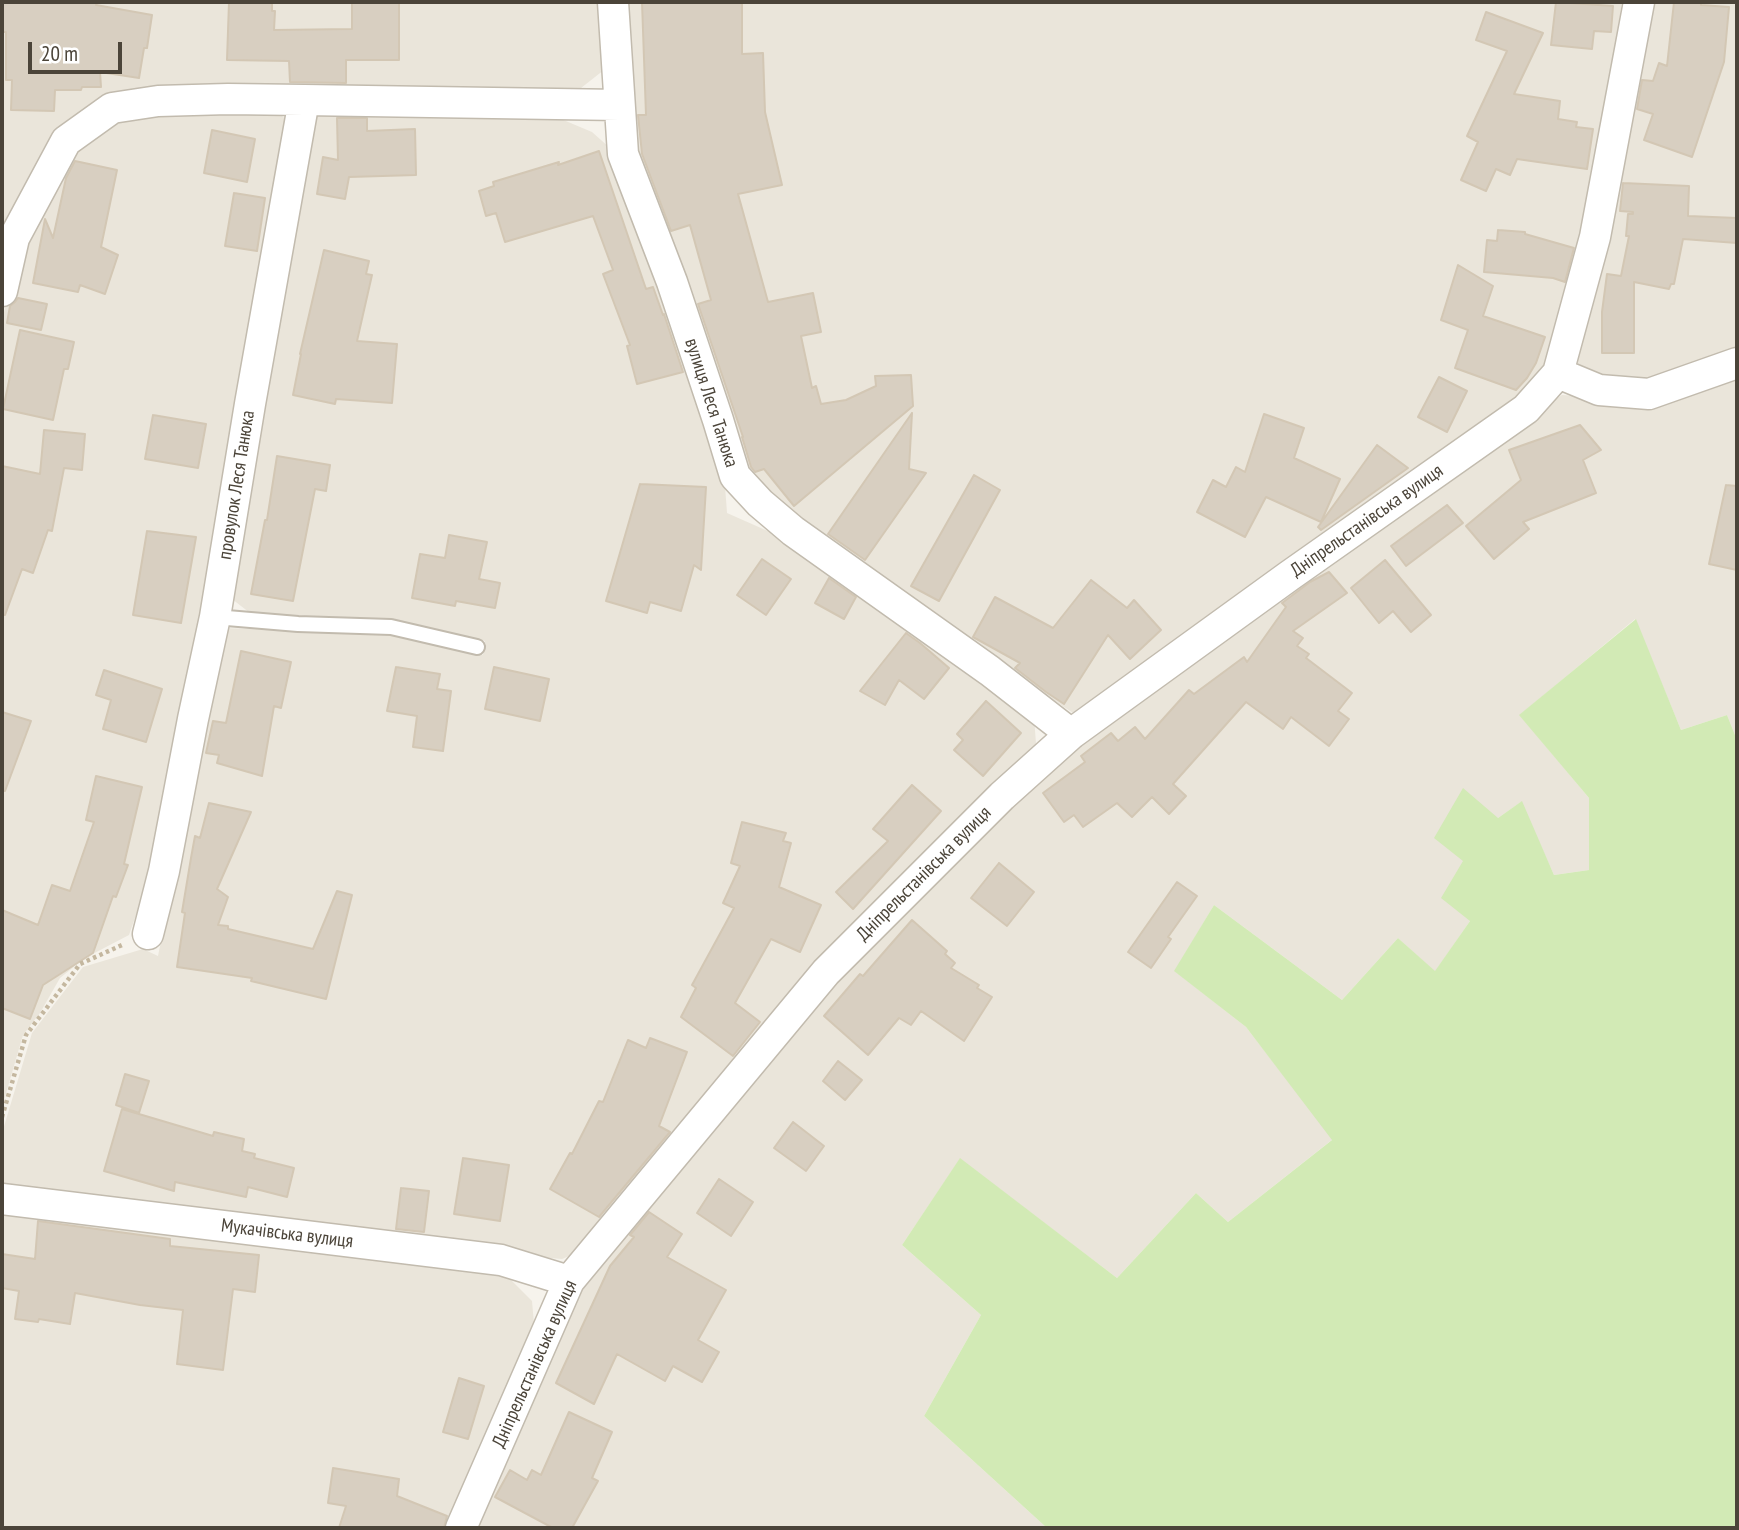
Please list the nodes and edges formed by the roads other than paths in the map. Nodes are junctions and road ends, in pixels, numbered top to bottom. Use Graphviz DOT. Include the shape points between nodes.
graph roads {
  1 [pos="613,2"];
  2 [pos="1639,2"];
  3 [pos="304,100"];
  4 [pos="619,104"];
  5 [pos="2,291"];
  6 [pos="1737,363"];
  7 [pos="1558,373"];
  8 [pos="215,617"];
  9 [pos="477,647"];
  10 [pos="1071,734"];
  11 [pos="148,934"];
  12 [pos="2,1199"];
  13 [pos="569,1281"];
  14 [pos="461,1528"];
  1 -- 4 [label="street, вулиця Леся Танюка"];
  2 -- 7 [label="street, Дніпрельстанівська вулиця" via="1595,237"];
  3 -- 4 [label="street"];
  3 -- 5 [label="street" via="158,101 112,108 66,141 14,238"];
  3 -- 8 [label="street, провулок Леся Танюка"];
  4 -- 10 [label="street, вулиця Леся Танюка" via="623,154 672,282 735,475 793,531"];
  6 -- 7 [label="street" via="1649,394 1599,390"];
  7 -- 10 [label="street, Дніпрельстанівська вулиця" via="1526,409"];
  8 -- 9 [label="lane" via="391,627"];
  8 -- 11 [label="street, провулок Леся Танюка"];
  10 -- 13 [label="street, Дніпрельстанівська вулиця" via="1002,796 826,972"];
  12 -- 13 [label="street, Мукачівська вулиця" via="501,1260"];
  13 -- 14 [label="street, Дніпрельстанівська вулиця"];
}
